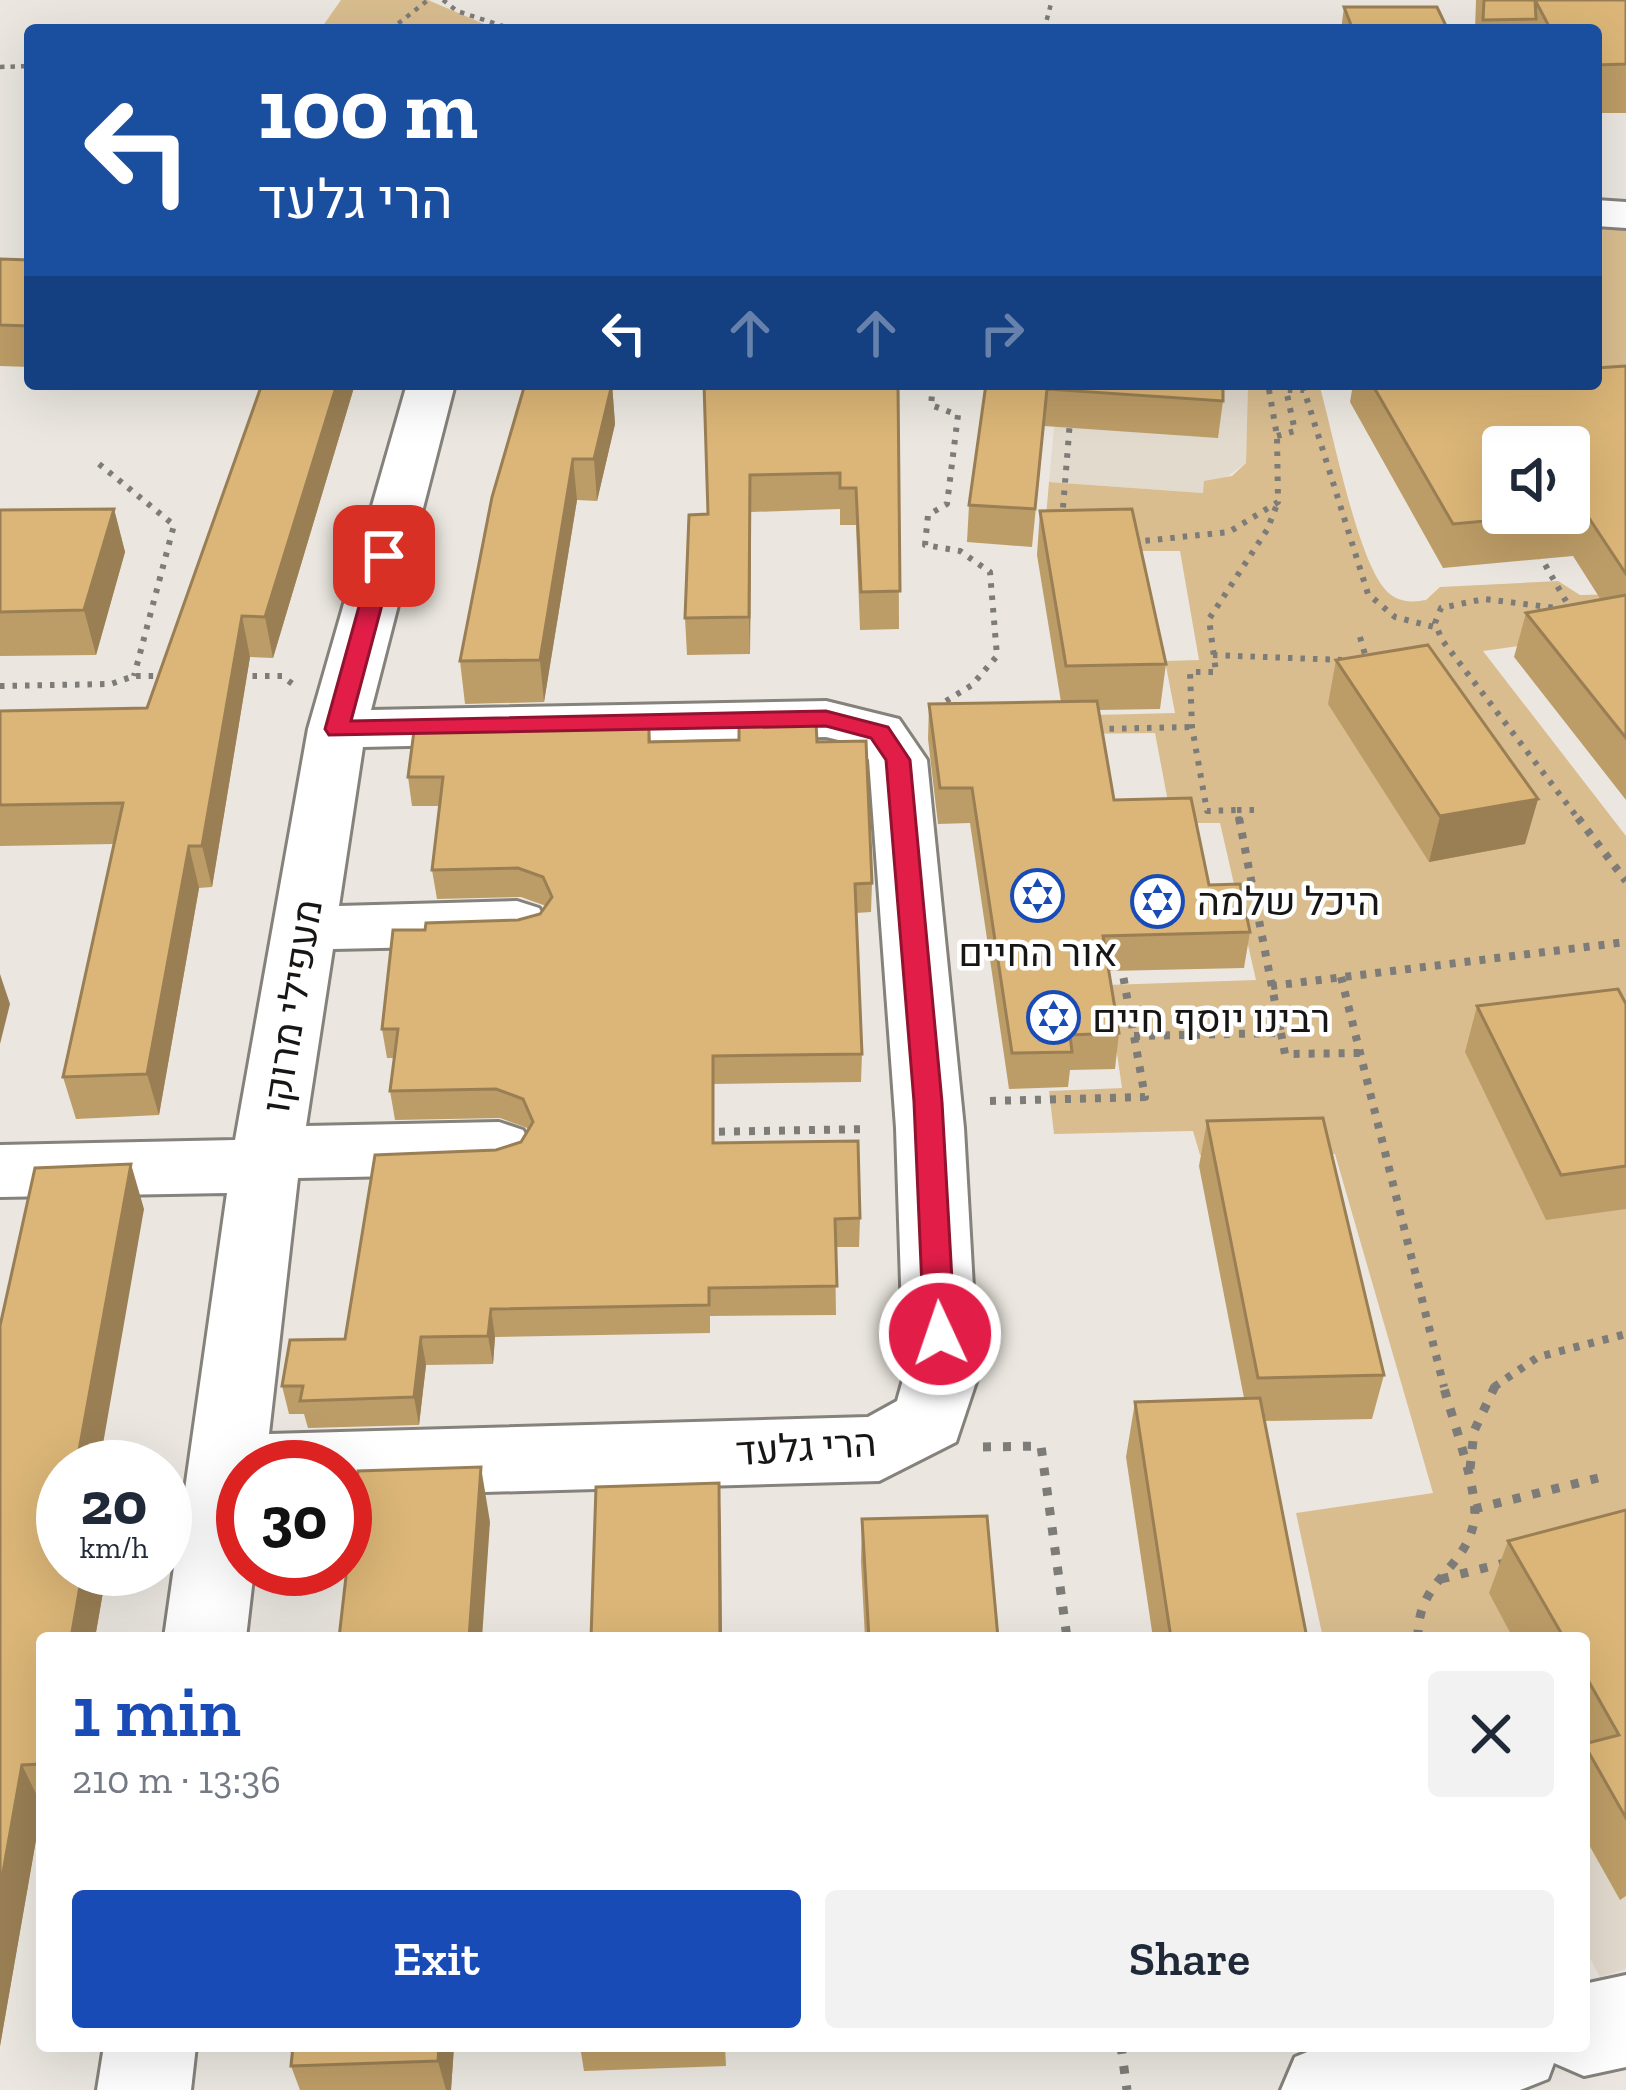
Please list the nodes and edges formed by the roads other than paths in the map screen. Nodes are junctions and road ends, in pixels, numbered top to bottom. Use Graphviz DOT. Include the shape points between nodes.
graph roads {
  1 [pos="428,390"];
  2 [pos="343,707"];
  3 [pos="520,923"];
  4 [pos="304,928"];
  5 [pos="499,1148"];
  6 [pos="267,1159"];
  7 [pos="0,1171"];
  8 [pos="231,1440"];
  9 [pos="372,1463"];
  10 [pos="216,1556"];
  11 [pos="206,1632"];
  12 [pos="1626,2021"];
  13 [pos="1590,2029"];
  14 [pos="149,2052"];
  15 [pos="1490,2052"];
  16 [pos="145,2090"];
  17 [pos="1328,2090"];
  1 -- 2 [label="street, מעפילי מרוקו"];
  2 -- 4 [label="street, מעפילי מרוקו"];
  2 -- 9 [label="street, הרי גלעד" via="826,719 888,733 898,760 929,1115 941,1376 929,1420 879,1449"];
  3 -- 4 [label="street"];
  4 -- 6 [label="street, מעפילי מרוקו"];
  5 -- 6 [label="street"];
  6 -- 7 [label="street"];
  6 -- 8 [label="street, מעפילי מרוקו"];
  10 -- 11 [label="street, מעפילי מרוקו"];
  12 -- 13 [label="street"];
  14 -- 16 [label="street"];
  15 -- 17 [label="street"];
}
